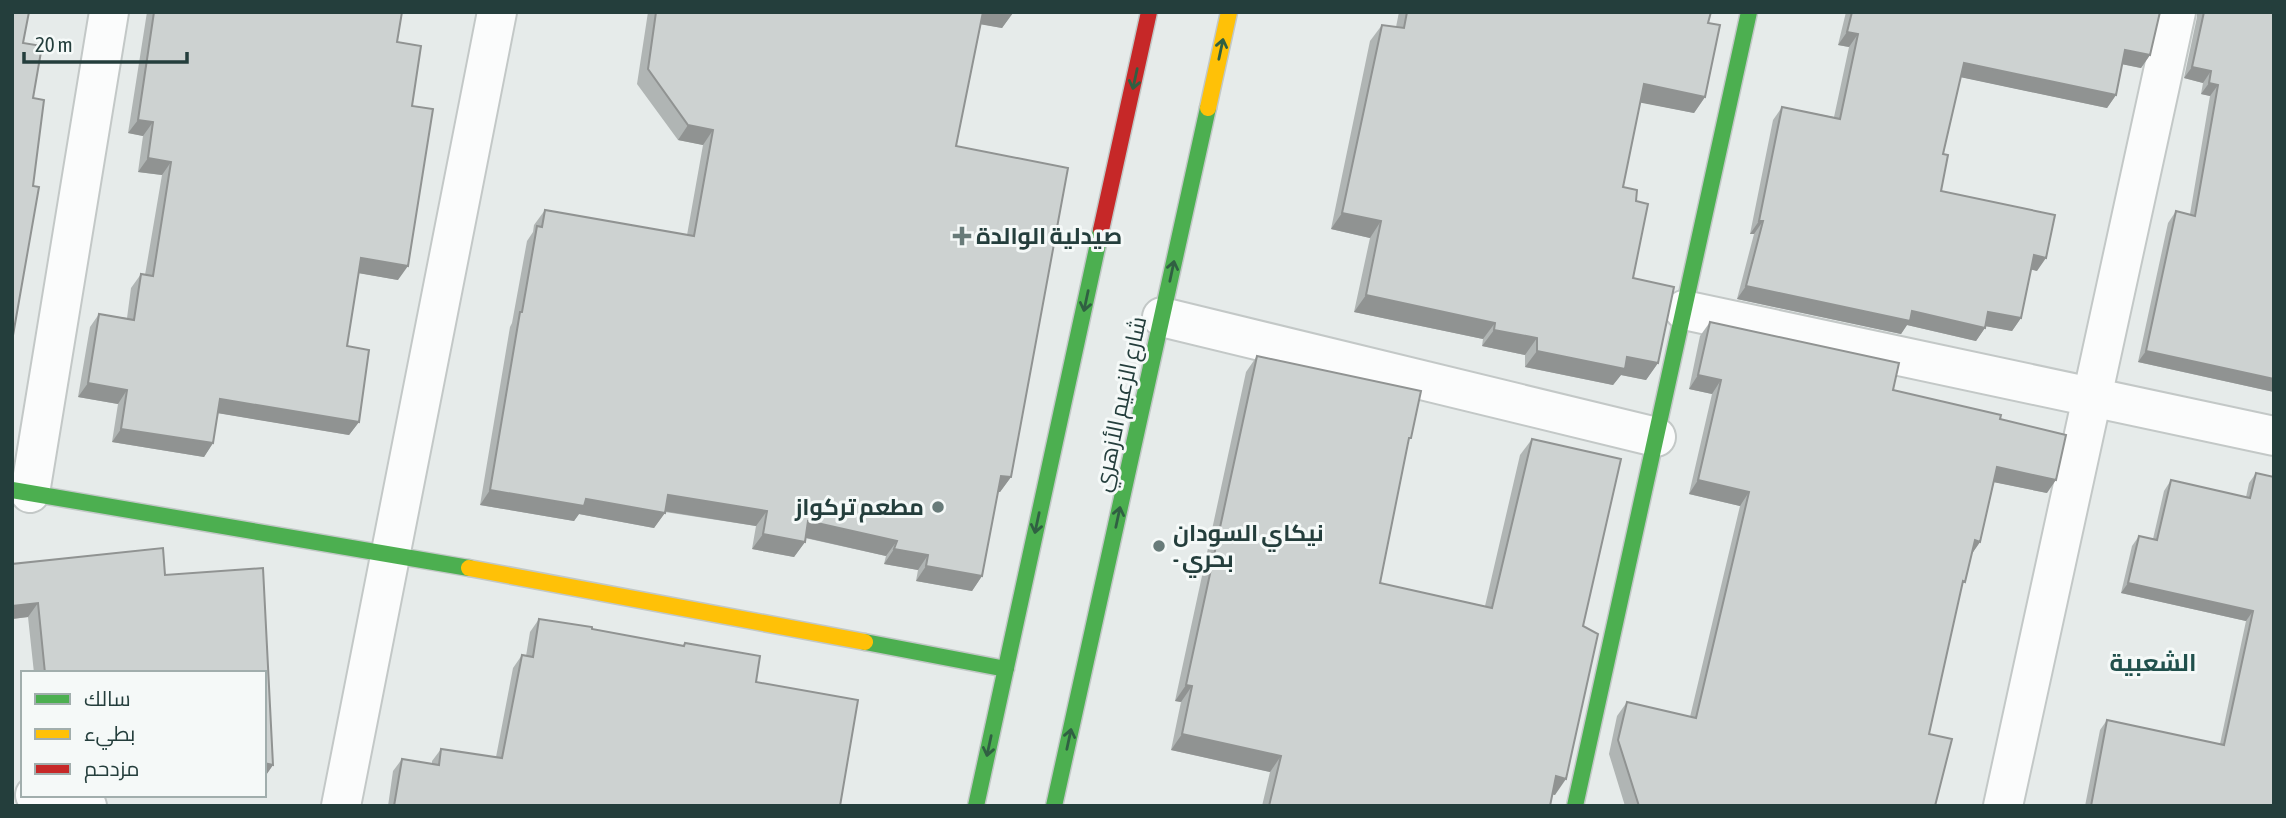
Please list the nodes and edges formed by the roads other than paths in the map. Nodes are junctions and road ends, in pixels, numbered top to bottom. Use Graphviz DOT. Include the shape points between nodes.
graph roads {
  1 [pos="109,12"];
  2 [pos="497,12"];
  3 [pos="1149,12"];
  4 [pos="1229,12"];
  5 [pos="1749,12"];
  6 [pos="2176,12"];
  7 [pos="1684,310"];
  8 [pos="1162,317"];
  9 [pos="2092,397"];
  10 [pos="1656,436"];
  11 [pos="2274,436"];
  12 [pos="21,492"];
  13 [pos="392,553"];
  14 [pos="1006,669"];
  15 [pos="44,797"];
  16 [pos="87,806"];
  17 [pos="341,806"];
  18 [pos="976,806"];
  19 [pos="1054,806"];
  20 [pos="1575,806"];
  21 [pos="2003,806"];
  1 -- 12 [label="street"];
  2 -- 13 [label="street"];
  3 -- 14 [label="street, one-way"];
  8 -- 4 [label="street, شارع الزعيم الأزهري, one-way"];
  5 -- 7 [label="street"];
  6 -- 9 [label="street"];
  7 -- 9 [label="street"];
  7 -- 10 [label="street"];
  8 -- 10 [label="street"];
  19 -- 8 [label="street, شارع الزعيم الأزهري, one-way"];
  9 -- 11 [label="street"];
  9 -- 21 [label="street"];
  10 -- 20 [label="street"];
  12 -- 13 [label="street"];
  13 -- 14 [label="street"];
  13 -- 17 [label="street"];
  14 -- 18 [label="street, one-way"];
  15 -- 16 [label="street"];
}
